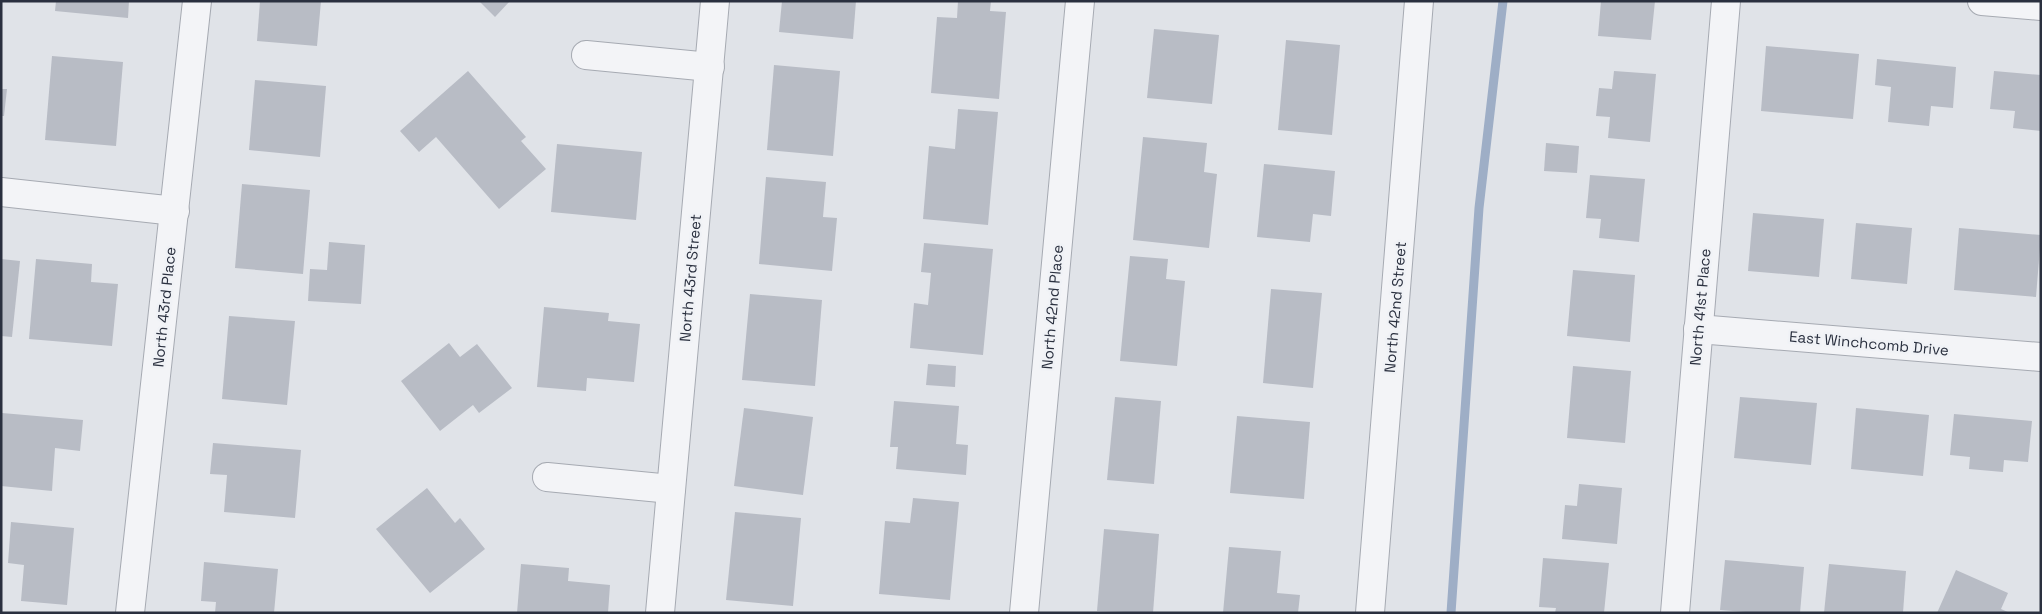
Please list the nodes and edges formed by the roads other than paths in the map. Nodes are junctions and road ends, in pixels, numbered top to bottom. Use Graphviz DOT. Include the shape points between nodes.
graph roads {
  1 [pos="197,1"];
  2 [pos="715,1"];
  3 [pos="1080,1"];
  4 [pos="1419,1"];
  5 [pos="1726,1"];
  6 [pos="1982,1"];
  7 [pos="2041,6"];
  8 [pos="586,55"];
  9 [pos="710,67"];
  10 [pos="1,192"];
  11 [pos="175,211"];
  12 [pos="1698,329"];
  13 [pos="2041,357"];
  14 [pos="547,477"];
  15 [pos="670,489"];
  16 [pos="130,613"];
  17 [pos="660,613"];
  18 [pos="1024,613"];
  19 [pos="1370,613"];
  20 [pos="1675,613"];
  1 -- 11 [label="street, North 43rd Place"];
  2 -- 9 [label="street, North 43rd Street"];
  3 -- 18 [label="street, North 42nd Place"];
  4 -- 19 [label="street, North 42nd Street"];
  5 -- 12 [label="street, North 41st Place"];
  6 -- 7 [label="street"];
  8 -- 9 [label="street"];
  9 -- 15 [label="street, North 43rd Street"];
  10 -- 11 [label="street"];
  11 -- 16 [label="street, North 43rd Place"];
  12 -- 13 [label="street, East Winchcomb Drive"];
  12 -- 20 [label="street, North 41st Place"];
  14 -- 15 [label="street"];
  15 -- 17 [label="street, North 43rd Street"];
}
